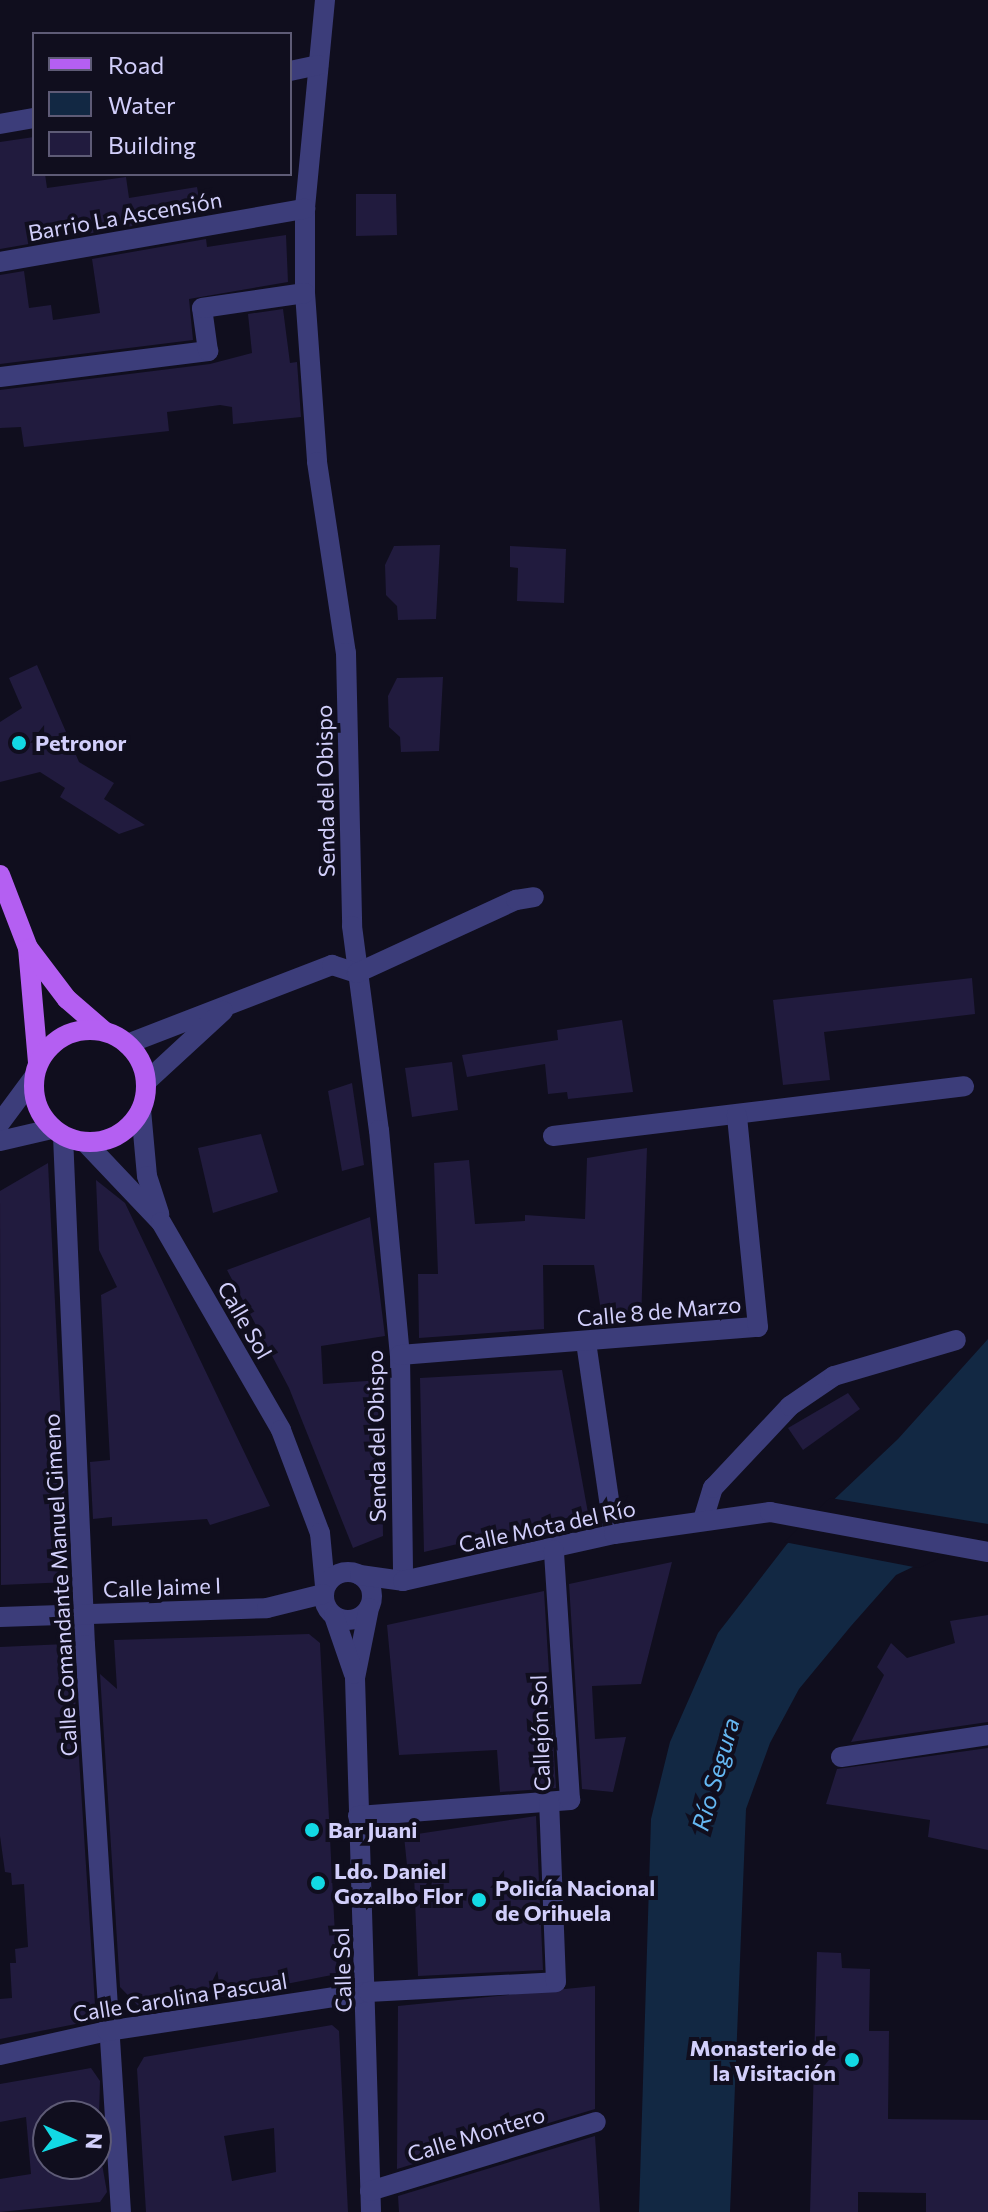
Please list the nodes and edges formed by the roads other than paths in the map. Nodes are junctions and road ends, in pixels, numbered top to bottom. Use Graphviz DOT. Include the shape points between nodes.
graph roads {
  1 [pos="325,0"];
  2 [pos="318,65"];
  3 [pos="292,71"];
  4 [pos="32,118"];
  5 [pos="0,124"];
  6 [pos="305,209"];
  7 [pos="0,262"];
  8 [pos="305,293"];
  9 [pos="0,377"];
  10 [pos="0,875"];
  11 [pos="534,897"];
  12 [pos="28,948"];
  13 [pos="357,973"];
  14 [pos="223,1011"];
  15 [pos="104,1031"];
  16 [pos="127,1044"];
  17 [pos="36,1070"];
  18 [pos="146,1082"];
  19 [pos="964,1086"];
  20 [pos="141,1110"];
  21 [pos="737,1115"];
  22 [pos="0,1123"];
  23 [pos="58,1132"];
  24 [pos="553,1136"];
  25 [pos="0,1141"];
  26 [pos="85,1142"];
  27 [pos="161,1222"];
  28 [pos="956,1340"];
  29 [pos="586,1342"];
  30 [pos="400,1355"];
  31 [pos="703,1520"];
  32 [pos="320,1533"];
  33 [pos="614,1534"];
  34 [pos="554,1551"];
  35 [pos="988,1552"];
  36 [pos="356,1573"];
  37 [pos="403,1581"];
  38 [pos="324,1590"];
  39 [pos="370,1604"];
  40 [pos="84,1613"];
  41 [pos="334,1616"];
  42 [pos="0,1617"];
  43 [pos="355,1678"];
  44 [pos="988,1735"];
  45 [pos="841,1757"];
  46 [pos="549,1802"];
  47 [pos="358,1816"];
  48 [pos="368,1992"];
  49 [pos="107,2031"];
  50 [pos="0,2055"];
  51 [pos="596,2122"];
  52 [pos="370,2202"];
  53 [pos="121,2212"];
  1 -- 2 [label="street, Senda del Obispo"];
  2 -- 3 [label="street"];
  2 -- 6 [label="street, Senda del Obispo"];
  4 -- 5 [label="street"];
  6 -- 7 [label="street, Barrio La Ascensión"];
  6 -- 8 [label="street, Senda del Obispo"];
  8 -- 9 [label="street" via="202,308 208,351"];
  8 -- 13 [label="street, Senda del Obispo" via="317,462 346,653"];
  10 -- 12 [label="main road"];
  11 -- 13 [label="street" via="516,900"];
  12 -- 15 [label="main road" via="67,999"];
  12 -- 17 [label="main road"];
  13 -- 14 [label="street" via="332,965"];
  13 -- 30 [label="street, Senda del Obispo"];
  14 -- 16 [label="street"];
  14 -- 18 [label="street"];
  15 -- 16 [label="main road"];
  15 -- 17 [label="main road" via="73,1032"];
  16 -- 18 [label="main road"];
  17 -- 22 [label="street"];
  17 -- 23 [label="main road" via="39,1112"];
  18 -- 20 [label="main road"];
  19 -- 21 [label="street"];
  20 -- 26 [label="main road" via="118,1135"];
  20 -- 27 [label="street" via="147,1176"];
  21 -- 24 [label="street"];
  21 -- 29 [label="street, Calle 8 de Marzo" via="758,1327"];
  23 -- 25 [label="street"];
  23 -- 26 [label="main road"];
  23 -- 40 [label="street, Calle Comandante Manuel Gimeno"];
  26 -- 27 [label="street"];
  27 -- 32 [label="street, Calle Sol" via="281,1430"];
  28 -- 31 [label="street" via="834,1376 790,1406 713,1488"];
  29 -- 30 [label="street, Calle 8 de Marzo"];
  29 -- 33 [label="street"];
  30 -- 37 [label="street, Senda del Obispo"];
  31 -- 33 [label="street, Calle Mota del Río"];
  31 -- 35 [label="street, Calle Mota del Río" via="770,1512"];
  32 -- 36 [label="street, Calle Sol"];
  32 -- 38 [label="street, Calle Sol"];
  33 -- 34 [label="street, Calle Mota del Río"];
  34 -- 37 [label="street, Calle Mota del Río"];
  34 -- 46 [label="street, Callejón Sol" via="570,1800"];
  36 -- 37 [label="street, Calle Mota del Río"];
  36 -- 38 [label="street" via="336,1574"];
  36 -- 39 [label="street"];
  37 -- 39 [label="street, Calle Mota del Río"];
  38 -- 40 [label="street, Calle Jaime I" via="267,1608"];
  38 -- 41 [label="street"];
  39 -- 41 [label="street" via="351,1620"];
  39 -- 43 [label="street, Calle Sol"];
  40 -- 42 [label="street, Calle Jaime I"];
  40 -- 49 [label="street, Calle Comandante Manuel Gimeno"];
  41 -- 43 [label="street, Calle Sol"];
  43 -- 47 [label="street, Calle Sol"];
  44 -- 45 [label="street"];
  46 -- 47 [label="street, Callejón Sol"];
  46 -- 48 [label="street, Calle Carolina Pascual" via="556,1982"];
  47 -- 48 [label="street, Calle Sol"];
  48 -- 49 [label="street, Calle Carolina Pascual"];
  48 -- 52 [label="street, Calle Sol"];
  49 -- 50 [label="street, Calle Carolina Pascual"];
  49 -- 53 [label="street, Calle Comandante Manuel Gimeno"];
  51 -- 52 [label="street, Calle Montero"];
}
